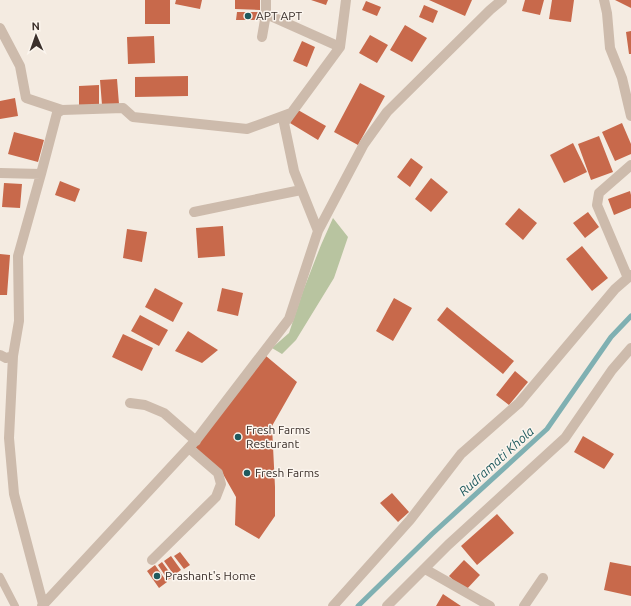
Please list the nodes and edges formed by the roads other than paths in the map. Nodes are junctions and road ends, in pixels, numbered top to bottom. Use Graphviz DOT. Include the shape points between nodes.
graph roads {
  1 [pos="266,0"];
  2 [pos="346,0"];
  3 [pos="502,0"];
  4 [pos="604,0"];
  5 [pos="266,14"];
  6 [pos="0,28"];
  7 [pos="262,37"];
  8 [pos="340,47"];
  9 [pos="62,110"];
  10 [pos="291,113"];
  11 [pos="631,116"];
  12 [pos="631,164"];
  13 [pos="0,173"];
  14 [pos="40,174"];
  15 [pos="301,190"];
  16 [pos="194,212"];
  17 [pos="318,231"];
  18 [pos="630,276"];
  19 [pos="631,348"];
  20 [pos="0,355"];
  21 [pos="13,356"];
  22 [pos="130,403"];
  23 [pos="192,444"];
  24 [pos="152,560"];
  25 [pos="425,568"];
  26 [pos="0,577"];
  27 [pos="543,578"];
  28 [pos="43,605"];
  29 [pos="15,606"];
  30 [pos="333,606"];
  31 [pos="387,606"];
  32 [pos="490,606"];
  33 [pos="524,606"];
  1 -- 5 [label="street"];
  2 -- 8 [label="street"];
  3 -- 17 [label="street" via="387,112 364,144"];
  4 -- 11 [label="street" via="610,48 622,78"];
  5 -- 7 [label="street"];
  5 -- 8 [label="street"];
  6 -- 9 [label="street" via="20,66 26,98"];
  8 -- 10 [label="street"];
  9 -- 10 [label="street" via="123,108 133,117 246,129"];
  9 -- 14 [label="street" via="57,113"];
  10 -- 15 [label="street" via="284,122 294,171"];
  12 -- 18 [label="street" via="598,194 597,205"];
  13 -- 14 [label="street"];
  14 -- 21 [label="street" via="18,256 18,321"];
  15 -- 16 [label="street"];
  15 -- 17 [label="street"];
  17 -- 23 [label="street" via="288,319"];
  18 -- 30 [label="street" via="615,289 519,403 461,454 410,520"];
  19 -- 25 [label="street" via="612,370 565,438"];
  20 -- 21 [label="street" via="6,358"];
  21 -- 28 [label="street" via="9,438 14,494"];
  22 -- 23 [label="street" via="164,413"];
  23 -- 24 [label="street" via="218,473 221,484 216,497"];
  23 -- 28 [label="street"];
  25 -- 31 [label="street"];
  25 -- 32 [label="street"];
  26 -- 29 [label="lane"];
  27 -- 33 [label="street"];
}
